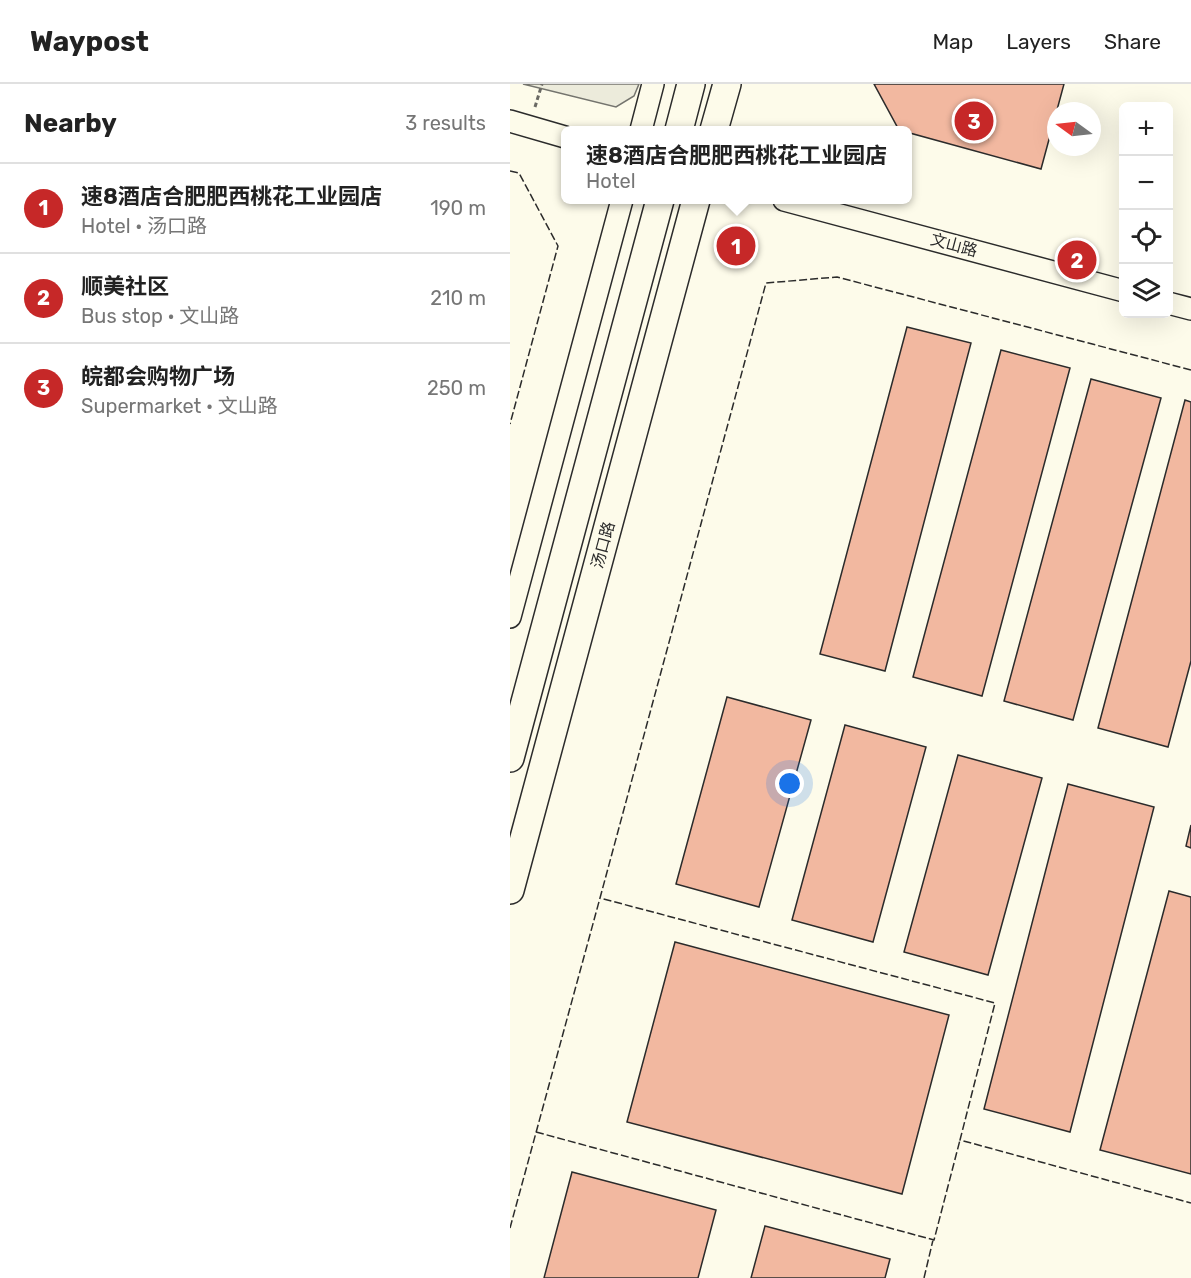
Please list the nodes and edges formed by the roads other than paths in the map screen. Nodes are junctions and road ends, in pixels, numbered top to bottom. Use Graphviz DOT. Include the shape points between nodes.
graph roads {
  1 [pos="654,84"];
  2 [pos="692,84"];
  3 [pos="727,84"];
  4 [pos="520,124"];
  5 [pos="642,126"];
  6 [pos="680,126"];
  7 [pos="715,126"];
  8 [pos="561,136"];
  9 [pos="621,204"];
  10 [pos="659,204"];
  11 [pos="695,204"];
  12 [pos="799,204"];
  13 [pos="1119,290"];
  14 [pos="1173,304"];
  15 [pos="1191,309"];
  16 [pos="510,617"];
  17 [pos="510,758"];
  18 [pos="510,890"];
  1 -- 5 [label="street"];
  2 -- 6 [label="main road"];
  3 -- 7 [label="main road"];
  4 -- 8 [label="street"];
  9 -- 16 [label="street"];
  10 -- 17 [label="main road, 汤口路"];
  11 -- 18 [label="main road, 汤口路"];
  12 -- 13 [label="street, 文山路"];
  14 -- 15 [label="street"];
}
